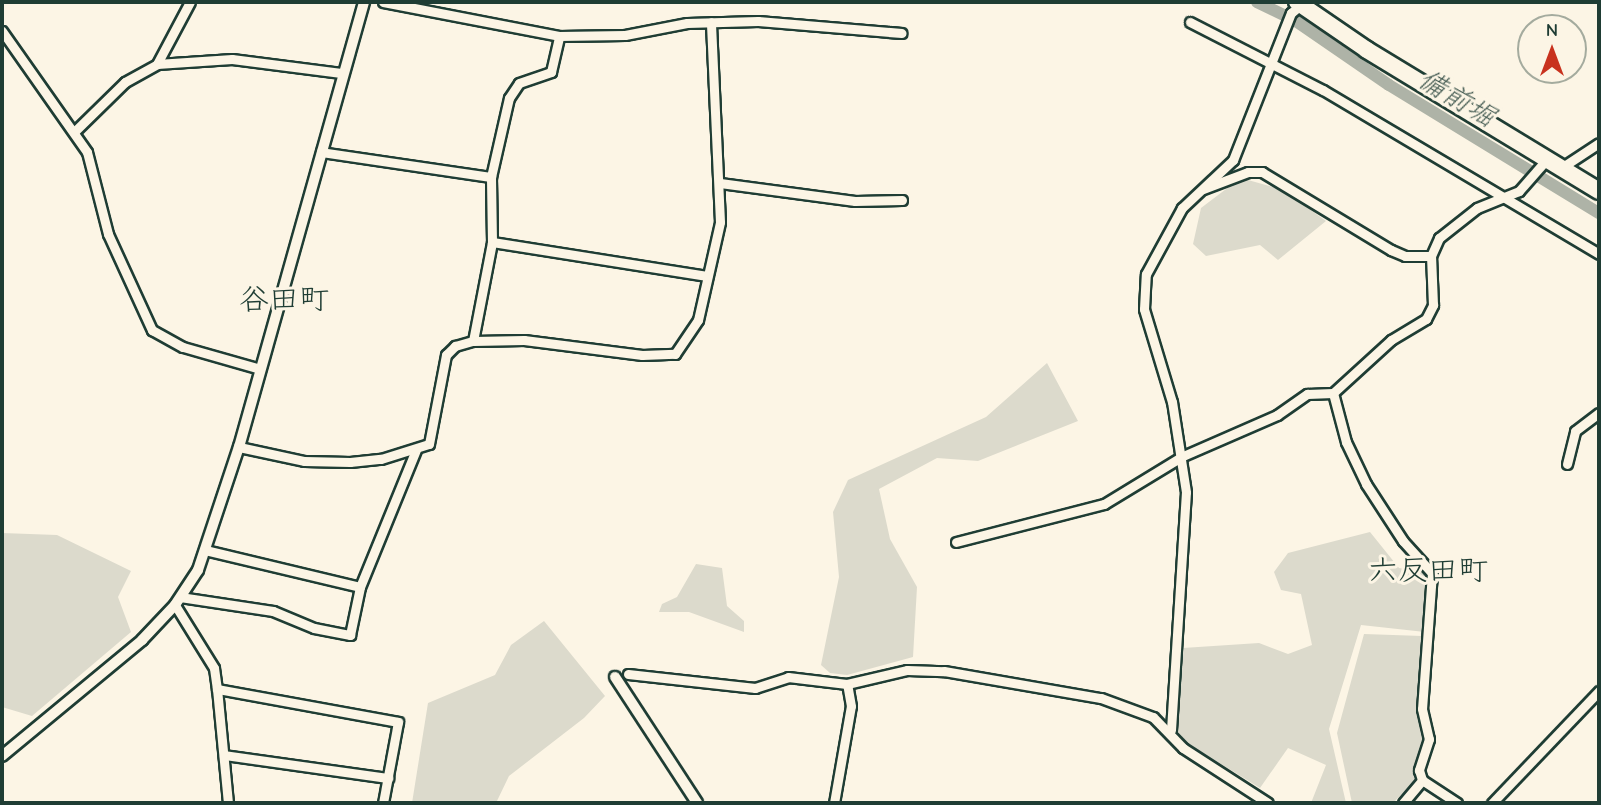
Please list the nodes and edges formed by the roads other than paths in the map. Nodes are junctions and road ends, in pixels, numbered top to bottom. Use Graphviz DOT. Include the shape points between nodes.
graph roads {
  1 [pos="190,2"];
  2 [pos="364,2"];
  3 [pos="383,2"];
  4 [pos="1301,3"];
  5 [pos="710,22"];
  6 [pos="1190,22"];
  7 [pos="2,31"];
  8 [pos="901,33"];
  9 [pos="559,36"];
  10 [pos="1274,63"];
  11 [pos="157,64"];
  12 [pos="341,73"];
  13 [pos="75,131"];
  14 [pos="1599,143"];
  15 [pos="321,152"];
  16 [pos="1546,169"];
  17 [pos="491,177"];
  18 [pos="720,183"];
  19 [pos="1201,188"];
  20 [pos="1599,191"];
  21 [pos="1503,195"];
  22 [pos="902,200"];
  23 [pos="492,242"];
  24 [pos="1599,254"];
  25 [pos="1431,256"];
  26 [pos="707,276"];
  27 [pos="473,341"];
  28 [pos="260,369"];
  29 [pos="1333,393"];
  30 [pos="1599,414"];
  31 [pos="239,447"];
  32 [pos="416,450"];
  33 [pos="1183,456"];
  34 [pos="1567,464"];
  35 [pos="957,542"];
  36 [pos="205,550"];
  37 [pos="360,587"];
  38 [pos="178,601"];
  39 [pos="628,674"];
  40 [pos="614,677"];
  41 [pos="847,684"];
  42 [pos="217,688"];
  43 [pos="1599,691"];
  44 [pos="1171,730"];
  45 [pos="224,755"];
  46 [pos="2,756"];
  47 [pos="388,778"];
  48 [pos="1422,780"];
  49 [pos="228,803"];
  50 [pos="383,803"];
  51 [pos="697,803"];
  52 [pos="834,803"];
  53 [pos="1268,803"];
  54 [pos="1403,803"];
  55 [pos="1457,803"];
  56 [pos="1492,803"];
  1 -- 11 [label="street"];
  2 -- 12 [label="street"];
  3 -- 9 [label="street"];
  4 -- 10 [label="street" via="1291,13"];
  4 -- 16 [label="highway"];
  5 -- 8 [label="street" via="837,24"];
  5 -- 9 [label="street" via="625,35"];
  5 -- 18 [label="street"];
  6 -- 10 [label="street"];
  7 -- 13 [label="street" via="28,74"];
  9 -- 17 [label="street" via="551,72 519,83 509,97"];
  10 -- 19 [label="street" via="1233,160"];
  10 -- 21 [label="street"];
  11 -- 12 [label="street" via="232,59"];
  11 -- 13 [label="street" via="125,82"];
  12 -- 15 [label="street"];
  13 -- 28 [label="street" via="87,152 108,234 152,330 183,347"];
  14 -- 16 [label="street"];
  15 -- 17 [label="street"];
  15 -- 28 [label="street"];
  16 -- 20 [label="highway"];
  16 -- 21 [label="street" via="1519,191"];
  17 -- 23 [label="street"];
  18 -- 22 [label="street" via="855,201"];
  18 -- 26 [label="street" via="720,222"];
  19 -- 25 [label="street" via="1248,172 1262,172 1391,250 1405,256"];
  19 -- 33 [label="street" via="1165,233 1146,274 1143,295"];
  21 -- 24 [label="street"];
  21 -- 25 [label="street" via="1457,221 1440,238"];
  23 -- 26 [label="street"];
  23 -- 27 [label="street"];
  25 -- 29 [label="street" via="1433,305 1426,319 1391,340"];
  26 -- 27 [label="street" via="698,320 675,354 642,355 524,340"];
  27 -- 32 [label="street" via="455,346 446,355 429,444"];
  28 -- 31 [label="street"];
  29 -- 33 [label="street" via="1307,394 1278,415"];
  29 -- 48 [label="street" via="1346,442 1366,484 1403,541 1432,573 1422,709 1429,739 1419,770"];
  30 -- 34 [label="street" via="1575,431"];
  31 -- 32 [label="street" via="304,461 350,462"];
  31 -- 36 [label="street"];
  32 -- 37 [label="street"];
  33 -- 35 [label="street" via="1104,504"];
  33 -- 44 [label="street" via="1186,531"];
  36 -- 37 [label="street"];
  36 -- 38 [label="street"];
  37 -- 38 [label="street" via="350,635 314,628 273,611"];
  38 -- 42 [label="street" via="214,668"];
  38 -- 46 [label="street" via="142,640"];
  39 -- 41 [label="street" via="754,688 788,677"];
  40 -- 51 [label="street"];
  41 -- 44 [label="street" via="907,670 944,671 1112,701 1153,717"];
  41 -- 52 [label="street" via="851,706"];
  42 -- 45 [label="street"];
  42 -- 47 [label="street" via="398,722"];
  43 -- 56 [label="street"];
  44 -- 53 [label="street" via="1183,748"];
  45 -- 47 [label="street"];
  45 -- 49 [label="street"];
  47 -- 50 [label="street"];
  48 -- 54 [label="street"];
  48 -- 55 [label="street"];
}
